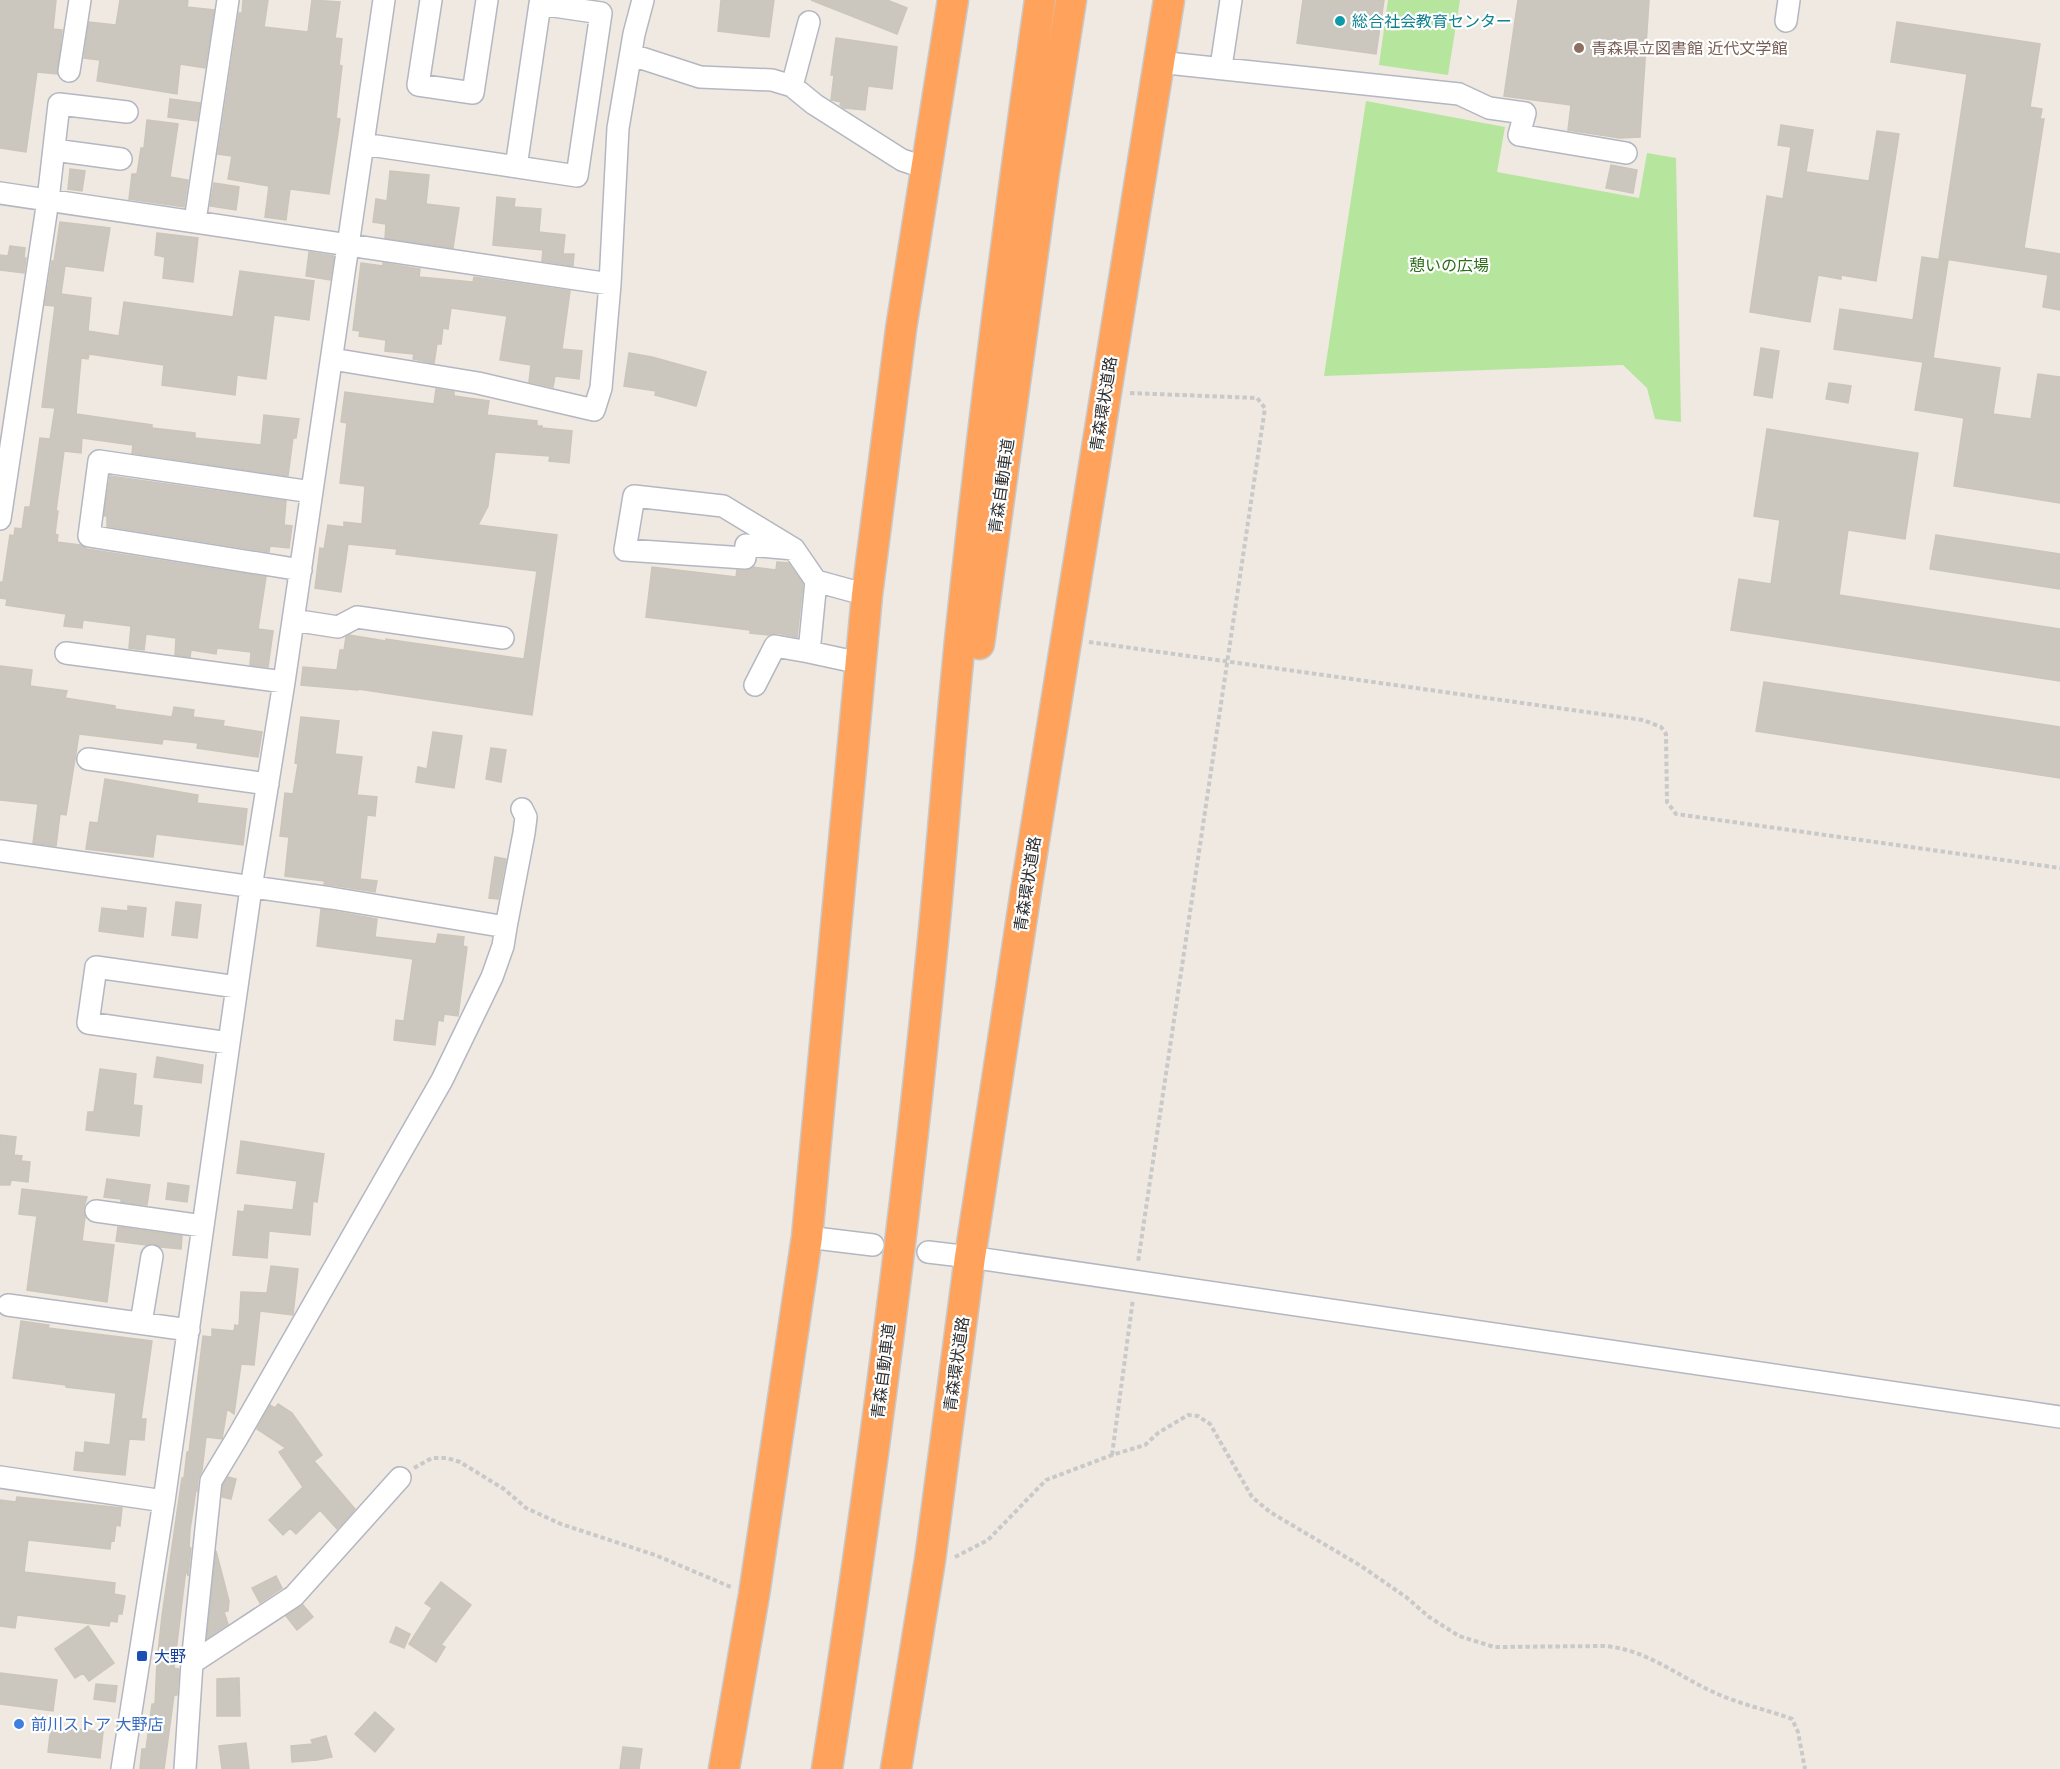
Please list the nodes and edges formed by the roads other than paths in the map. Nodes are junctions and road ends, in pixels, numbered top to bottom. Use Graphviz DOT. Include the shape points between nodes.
graph roads {
  1 [pos="80,0"];
  2 [pos="228,0"];
  3 [pos="384,0"];
  4 [pos="431,0"];
  5 [pos="487,0"];
  6 [pos="643,0"];
  7 [pos="953,0"];
  8 [pos="1040,0"];
  9 [pos="1071,0"];
  10 [pos="1168,0"];
  11 [pos="1231,0"];
  12 [pos="1789,0"];
  13 [pos="1786,21"];
  14 [pos="809,22"];
  15 [pos="632,55"];
  16 [pos="1158,62"];
  17 [pos="1221,67"];
  18 [pos="69,71"];
  19 [pos="792,86"];
  20 [pos="127,112"];
  21 [pos="363,144"];
  22 [pos="54,150"];
  23 [pos="1626,153"];
  24 [pos="121,159"];
  25 [pos="516,167"];
  26 [pos="926,168"];
  27 [pos="0,193"];
  28 [pos="48,200"];
  29 [pos="195,221"];
  30 [pos="348,245"];
  31 [pos="610,284"];
  32 [pos="332,358"];
  33 [pos="312,492"];
  34 [pos="0,518"];
  35 [pos="794,549"];
  36 [pos="301,570"];
  37 [pos="816,581"];
  38 [pos="867,595"];
  39 [pos="293,620"];
  40 [pos="503,638"];
  41 [pos="808,652"];
  42 [pos="66,653"];
  43 [pos="860,663"];
  44 [pos="284,682"];
  45 [pos="755,685"];
  46 [pos="88,759"];
  47 [pos="268,784"];
  48 [pos="522,809"];
  49 [pos="0,851"];
  50 [pos="251,888"];
  51 [pos="506,927"];
  52 [pos="930,972"];
  53 [pos="237,987"];
  54 [pos="229,1043"];
  55 [pos="96,1211"];
  56 [pos="203,1226"];
  57 [pos="807,1237"];
  58 [pos="873,1245"];
  59 [pos="928,1252"];
  60 [pos="152,1256"];
  61 [pos="970,1257"];
  62 [pos="8,1305"];
  63 [pos="141,1323"];
  64 [pos="189,1330"];
  65 [pos="2060,1417"];
  66 [pos="0,1477"];
  67 [pos="400,1478"];
  68 [pos="164,1501"];
  69 [pos="192,1663"];
  70 [pos="122,1769"];
  71 [pos="185,1769"];
  72 [pos="724,1769"];
  73 [pos="828,1769"];
  74 [pos="896,1769"];
  1 -- 18 [label="street"];
  2 -- 29 [label="street"];
  3 -- 21 [label="street"];
  4 -- 5 [label="street" via="418,84 473,93"];
  6 -- 15 [label="street"];
  7 -- 26 [label="highway"];
  8 -- 52 [label="highway, 青森自動車道" via="981,443"];
  9 -- 52 [label="highway, 青森自動車道"];
  10 -- 16 [label="highway, 青森環状道路"];
  11 -- 17 [label="street"];
  12 -- 13 [label="street"];
  14 -- 19 [label="street"];
  15 -- 19 [label="street" via="700,76 772,80"];
  15 -- 31 [label="street" via="618,128"];
  16 -- 17 [label="street"];
  16 -- 61 [label="highway, 青森環状道路"];
  17 -- 23 [label="street" via="1459,94 1489,108 1524,113 1519,135"];
  19 -- 26 [label="street" via="902,160"];
  20 -- 22 [label="street" via="59,104"];
  21 -- 25 [label="street"];
  21 -- 30 [label="street"];
  22 -- 24 [label="street"];
  22 -- 28 [label="street"];
  25 -- 25 [label="street" via="577,176 601,13 540,4"];
  26 -- 38 [label="highway"];
  27 -- 28 [label="street"];
  28 -- 29 [label="street"];
  28 -- 34 [label="street"];
  29 -- 30 [label="street"];
  30 -- 31 [label="street"];
  30 -- 32 [label="street"];
  31 -- 32 [label="street" via="601,388 594,410 478,383"];
  32 -- 33 [label="street"];
  33 -- 36 [label="street"];
  33 -- 36 [label="street" via="99,461 89,536"];
  35 -- 35 [label="street" via="723,506 634,496 625,550 745,558 746,545"];
  35 -- 37 [label="street"];
  36 -- 39 [label="street"];
  37 -- 38 [label="street"];
  37 -- 41 [label="street"];
  38 -- 43 [label="highway"];
  39 -- 40 [label="street" via="338,627 357,617"];
  39 -- 44 [label="street"];
  41 -- 43 [label="street"];
  41 -- 45 [label="street" via="775,646"];
  42 -- 44 [label="street"];
  43 -- 57 [label="highway"];
  44 -- 47 [label="street"];
  46 -- 47 [label="street"];
  47 -- 50 [label="street"];
  48 -- 51 [label="street" via="526,817 524,833"];
  49 -- 50 [label="street"];
  50 -- 51 [label="street"];
  50 -- 53 [label="street"];
  51 -- 69 [label="street" via="492,977 442,1080 211,1480"];
  52 -- 73 [label="highway, 青森自動車道" via="893,1295"];
  53 -- 54 [label="street"];
  53 -- 54 [label="street" via="96,967 88,1023"];
  54 -- 56 [label="street"];
  55 -- 56 [label="street"];
  56 -- 64 [label="street"];
  57 -- 58 [label="street"];
  57 -- 72 [label="highway"];
  59 -- 61 [label="street"];
  60 -- 63 [label="street"];
  61 -- 65 [label="street"];
  61 -- 74 [label="highway, 青森環状道路" via="930,1560"];
  62 -- 63 [label="street"];
  63 -- 64 [label="street"];
  64 -- 68 [label="street"];
  66 -- 68 [label="street"];
  67 -- 69 [label="street" via="294,1596"];
  68 -- 70 [label="street"];
  69 -- 71 [label="street"];
}
